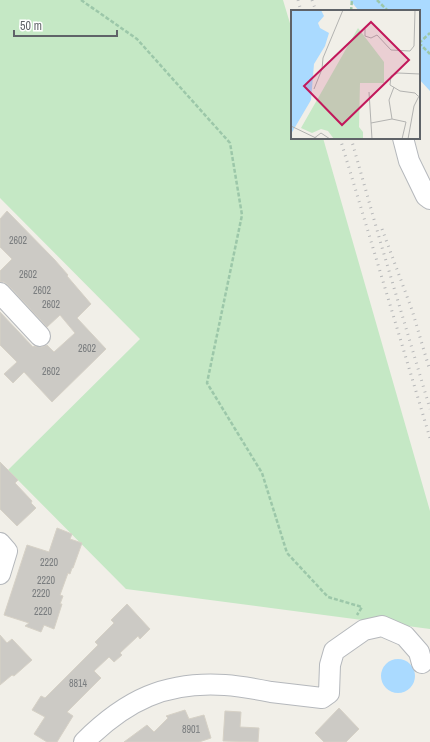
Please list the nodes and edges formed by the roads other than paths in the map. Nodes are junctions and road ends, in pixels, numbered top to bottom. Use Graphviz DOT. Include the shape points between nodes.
graph roads {
  1 [pos="403,139"];
  2 [pos="430,199"];
  3 [pos="0,293"];
  4 [pos="40,336"];
  5 [pos="0,543"];
  6 [pos="0,574"];
  7 [pos="422,663"];
  8 [pos="89,737"];
  1 -- 2 [label="street" via="409,161 426,196"];
  3 -- 4 [label="street"];
  5 -- 6 [label="street" via="7,551"];
  7 -- 8 [label="street" via="419,652 405,636 382,626 364,630 334,651 330,665 329,693 322,698 227,685 180,686 157,692 135,702 113,716"];
}
